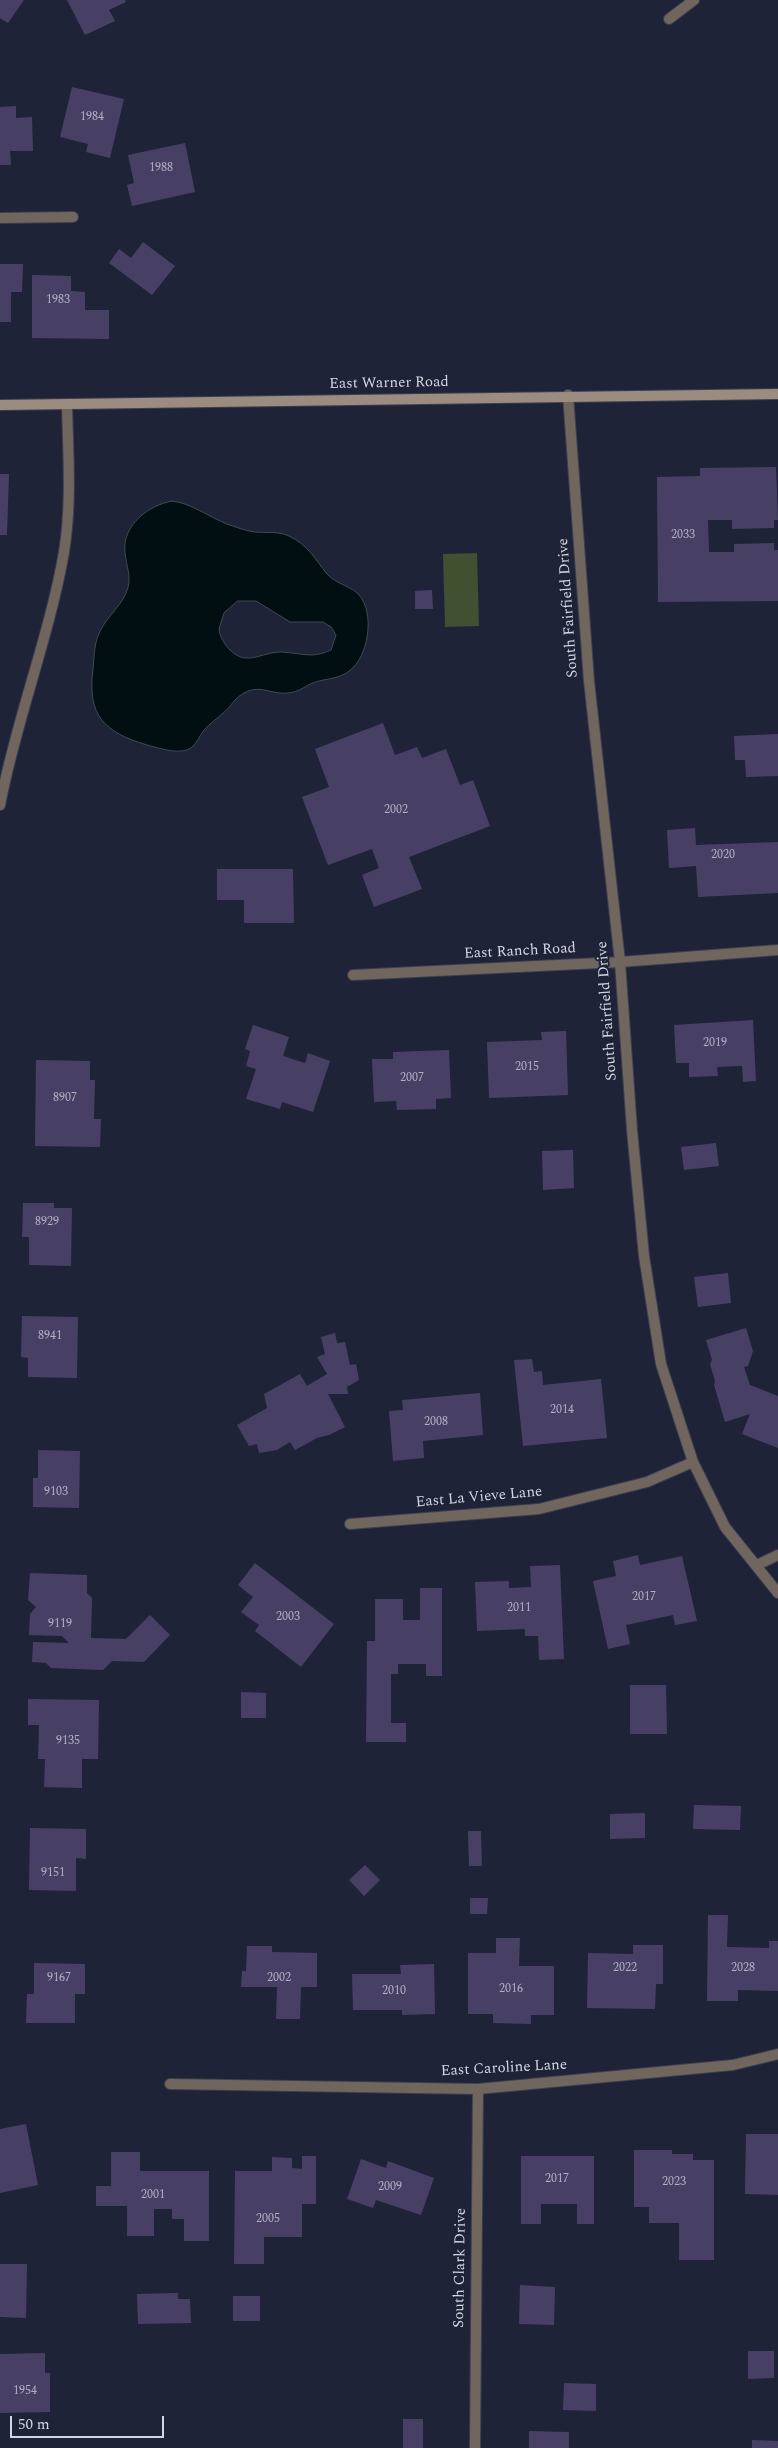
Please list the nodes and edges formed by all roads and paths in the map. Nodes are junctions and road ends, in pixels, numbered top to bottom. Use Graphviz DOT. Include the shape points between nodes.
graph roads {
  1 [pos="694,0"];
  2 [pos="669,19"];
  3 [pos="74,217"];
  4 [pos="0,218"];
  5 [pos="778,394"];
  6 [pos="568,395"];
  7 [pos="67,404"];
  8 [pos="0,405"];
  9 [pos="4,764"];
  10 [pos="0,806"];
  11 [pos="778,950"];
  12 [pos="620,962"];
  13 [pos="353,975"];
  14 [pos="693,1462"];
  15 [pos="350,1524"];
  16 [pos="778,1555"];
  17 [pos="757,1565"];
  18 [pos="778,1593"];
  19 [pos="778,2054"];
  20 [pos="170,2084"];
  21 [pos="478,2089"];
  22 [pos="475,2448"];
  1 -- 2 [label="street"];
  3 -- 4 [label="street"];
  5 -- 6 [label="main road, East Warner Road"];
  6 -- 7 [label="main road, East Warner Road"];
  6 -- 12 [label="street, South Fairfield Drive" via="589,680"];
  7 -- 8 [label="main road, East Warner Road"];
  7 -- 9 [label="street" via="69,500 64,551 49,619"];
  9 -- 10 [label="street"];
  11 -- 12 [label="street, East Ranch Road"];
  12 -- 13 [label="street, East Ranch Road"];
  12 -- 14 [label="street, South Fairfield Drive" via="644,1256 661,1364"];
  14 -- 15 [label="street, East La Vieve Lane" via="647,1482 539,1509"];
  14 -- 17 [label="street, South Fairfield Drive" via="725,1527"];
  16 -- 17 [label="street"];
  17 -- 18 [label="street, South Fairfield Drive"];
  19 -- 21 [label="street, East Caroline Lane" via="732,2065"];
  20 -- 21 [label="street, East Caroline Lane"];
  21 -- 22 [label="street, South Clark Drive"];
}
